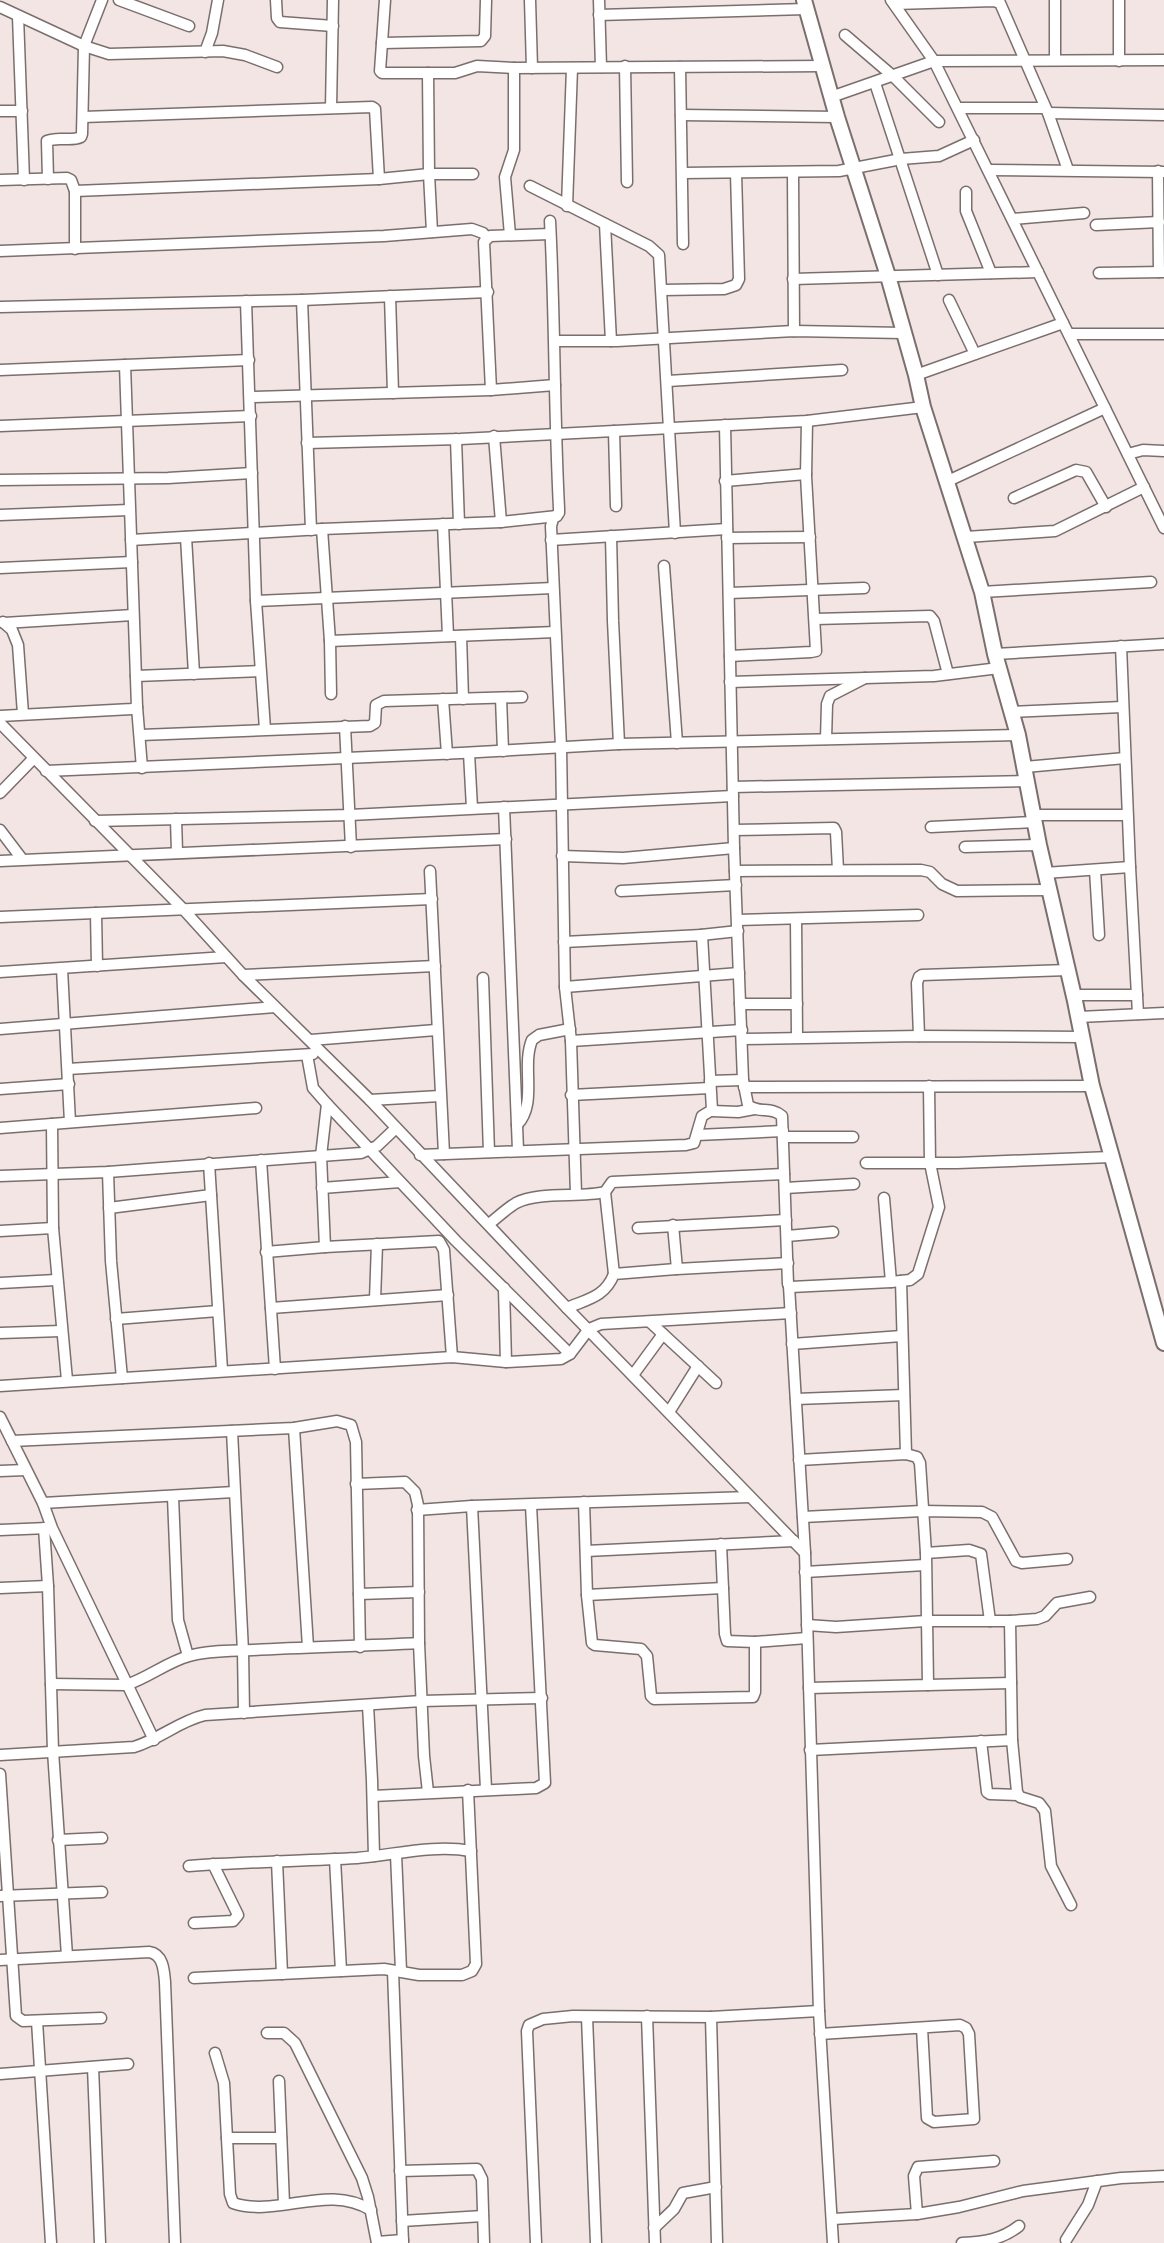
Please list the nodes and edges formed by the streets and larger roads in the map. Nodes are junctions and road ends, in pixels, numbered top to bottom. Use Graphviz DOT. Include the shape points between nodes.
graph roads {
  1 [pos="102,0"];
  2 [pos="119,0"];
  3 [pos="218,0"];
  4 [pos="276,0"];
  5 [pos="333,0"];
  6 [pos="385,0"];
  7 [pos="486,0"];
  8 [pos="530,0"];
  9 [pos="599,0"];
  10 [pos="1055,0"];
  11 [pos="1119,0"];
  12 [pos="893,2"];
  13 [pos="805,5"];
  14 [pos="0,7"];
  15 [pos="599,15"];
  16 [pos="18,16"];
  17 [pos="189,26"];
  18 [pos="333,26"];
  19 [pos="845,35"];
  20 [pos="382,43"];
  21 [pos="85,46"];
  22 [pos="205,52"];
  23 [pos="1024,60"];
  24 [pos="1055,60"];
  25 [pos="1164,60"];
  26 [pos="934,61"];
  27 [pos="1119,61"];
  28 [pos="625,66"];
  29 [pos="821,66"];
  30 [pos="277,67"];
  31 [pos="601,67"];
  32 [pos="680,67"];
  33 [pos="514,68"];
  34 [pos="532,68"];
  35 [pos="572,68"];
  36 [pos="428,73"];
  37 [pos="894,77"];
  38 [pos="875,83"];
  39 [pos="831,97"];
  40 [pos="331,108"];
  41 [pos="958,108"];
  42 [pos="0,111"];
  43 [pos="22,111"];
  44 [pos="1046,111"];
  45 [pos="681,114"];
  46 [pos="1164,115"];
  47 [pos="83,117"];
  48 [pos="837,117"];
  49 [pos="939,122"];
  50 [pos="974,140"];
  51 [pos="901,159"];
  52 [pos="855,168"];
  53 [pos="989,170"];
  54 [pos="1068,170"];
  55 [pos="1161,172"];
  56 [pos="683,173"];
  57 [pos="736,173"];
  58 [pos="793,173"];
  59 [pos="429,174"];
  60 [pos="473,174"];
  61 [pos="379,178"];
  62 [pos="48,179"];
  63 [pos="0,180"];
  64 [pos="24,180"];
  65 [pos="627,182"];
  66 [pos="530,186"];
  67 [pos="75,191"];
  68 [pos="966,192"];
  69 [pos="567,206"];
  70 [pos="1084,213"];
  71 [pos="1013,219"];
  72 [pos="550,221"];
  73 [pos="1159,222"];
  74 [pos="605,225"];
  75 [pos="1096,225"];
  76 [pos="432,232"];
  77 [pos="550,234"];
  78 [pos="510,235"];
  79 [pos="487,238"];
  80 [pos="683,244"];
  81 [pos="75,249"];
  82 [pos="0,251"];
  83 [pos="1038,272"];
  84 [pos="1162,272"];
  85 [pos="991,273"];
  86 [pos="1099,273"];
  87 [pos="938,275"];
  88 [pos="888,276"];
  89 [pos="793,279"];
  90 [pos="662,290"];
  91 [pos="488,292"];
  92 [pos="390,296"];
  93 [pos="302,300"];
  94 [pos="948,300"];
  95 [pos="246,301"];
  96 [pos="0,307"];
  97 [pos="1063,323"];
  98 [pos="794,331"];
  99 [pos="903,333"];
  100 [pos="1075,334"];
  101 [pos="1164,334"];
  102 [pos="665,339"];
  103 [pos="555,341"];
  104 [pos="611,341"];
  105 [pos="975,354"];
  106 [pos="249,360"];
  107 [pos="125,365"];
  108 [pos="0,370"];
  109 [pos="842,370"];
  110 [pos="916,374"];
  111 [pos="668,381"];
  112 [pos="555,385"];
  113 [pos="491,390"];
  114 [pos="393,393"];
  115 [pos="306,396"];
  116 [pos="250,397"];
  117 [pos="923,407"];
  118 [pos="1105,408"];
  119 [pos="251,416"];
  120 [pos="807,421"];
  121 [pos="127,422"];
  122 [pos="724,425"];
  123 [pos="0,426"];
  124 [pos="670,428"];
  125 [pos="614,431"];
  126 [pos="555,433"];
  127 [pos="494,436"];
  128 [pos="456,439"];
  129 [pos="307,443"];
  130 [pos="1164,451"];
  131 [pos="1135,452"];
  132 [pos="252,473"];
  133 [pos="806,474"];
  134 [pos="128,478"];
  135 [pos="0,480"];
  136 [pos="725,481"];
  137 [pos="948,481"];
  138 [pos="1144,488"];
  139 [pos="1014,498"];
  140 [pos="616,506"];
  141 [pos="1106,506"];
  142 [pos="129,510"];
  143 [pos="1160,510"];
  144 [pos="0,514"];
  145 [pos="557,516"];
  146 [pos="501,522"];
  147 [pos="443,524"];
  148 [pos="459,524"];
  149 [pos="1164,528"];
  150 [pos="316,529"];
  151 [pos="255,533"];
  152 [pos="675,533"];
  153 [pos="727,533"];
  154 [pos="611,536"];
  155 [pos="186,537"];
  156 [pos="810,537"];
  157 [pos="966,537"];
  158 [pos="131,540"];
  159 [pos="551,540"];
  160 [pos="132,562"];
  161 [pos="664,566"];
  162 [pos="0,568"];
  163 [pos="1151,582"];
  164 [pos="553,588"];
  165 [pos="864,589"];
  166 [pos="814,590"];
  167 [pos="446,591"];
  168 [pos="982,592"];
  169 [pos="729,593"];
  170 [pos="327,597"];
  171 [pos="256,601"];
  172 [pos="133,615"];
  173 [pos="815,619"];
  174 [pos="2,621"];
  175 [pos="555,632"];
  176 [pos="448,636"];
  177 [pos="461,636"];
  178 [pos="330,641"];
  179 [pos="1164,644"];
  180 [pos="1121,646"];
  181 [pos="730,656"];
  182 [pos="997,661"];
  183 [pos="260,671"];
  184 [pos="194,674"];
  185 [pos="947,674"];
  186 [pos="136,676"];
  187 [pos="866,678"];
  188 [pos="730,682"];
  189 [pos="331,694"];
  190 [pos="522,697"];
  191 [pos="501,698"];
  192 [pos="443,699"];
  193 [pos="463,699"];
  194 [pos="137,706"];
  195 [pos="1122,707"];
  196 [pos="1012,712"];
  197 [pos="23,714"];
  198 [pos="0,716"];
  199 [pos="0,723"];
  200 [pos="345,726"];
  201 [pos="265,729"];
  202 [pos="141,735"];
  203 [pos="1018,735"];
  204 [pos="826,739"];
  205 [pos="732,741"];
  206 [pos="677,743"];
  207 [pos="619,744"];
  208 [pos="561,747"];
  209 [pos="503,751"];
  210 [pos="469,753"];
  211 [pos="447,754"];
  212 [pos="347,758"];
  213 [pos="1125,758"];
  214 [pos="33,759"];
  215 [pos="142,768"];
  216 [pos="46,771"];
  217 [pos="1026,774"];
  218 [pos="733,792"];
  219 [pos="0,793"];
  220 [pos="561,804"];
  221 [pos="504,807"];
  222 [pos="472,808"];
  223 [pos="351,815"];
  224 [pos="1127,815"];
  225 [pos="1033,818"];
  226 [pos="177,820"];
  227 [pos="95,821"];
  228 [pos="931,827"];
  229 [pos="0,830"];
  230 [pos="734,830"];
  231 [pos="506,839"];
  232 [pos="1039,845"];
  233 [pos="351,847"];
  234 [pos="965,847"];
  235 [pos="734,848"];
  236 [pos="177,852"];
  237 [pos="128,854"];
  238 [pos="562,856"];
  239 [pos="22,859"];
  240 [pos="0,860"];
  241 [pos="1130,867"];
  242 [pos="838,870"];
  243 [pos="1095,870"];
  244 [pos="430,871"];
  245 [pos="735,871"];
  246 [pos="1045,873"];
  247 [pos="736,885"];
  248 [pos="1049,890"];
  249 [pos="621,891"];
  250 [pos="432,899"];
  251 [pos="183,909"];
  252 [pos="96,912"];
  253 [pos="918,915"];
  254 [pos="0,917"];
  255 [pos="796,919"];
  256 [pos="738,926"];
  257 [pos="1099,934"];
  258 [pos="701,935"];
  259 [pos="564,942"];
  260 [pos="226,957"];
  261 [pos="97,966"];
  262 [pos="435,966"];
  263 [pos="62,969"];
  264 [pos="1068,970"];
  265 [pos="0,972"];
  266 [pos="739,973"];
  267 [pos="243,975"];
  268 [pos="704,975"];
  269 [pos="483,978"];
  270 [pos="565,987"];
  271 [pos="1074,995"];
  272 [pos="1137,995"];
  273 [pos="740,1004"];
  274 [pos="797,1004"];
  275 [pos="275,1007"];
  276 [pos="1164,1013"];
  277 [pos="1138,1014"];
  278 [pos="1079,1017"];
  279 [pos="65,1023"];
  280 [pos="0,1029"];
  281 [pos="570,1029"];
  282 [pos="436,1030"];
  283 [pos="708,1033"];
  284 [pos="742,1034"];
  285 [pos="797,1036"];
  286 [pos="919,1036"];
  287 [pos="1083,1037"];
  288 [pos="311,1040"];
  289 [pos="571,1041"];
  290 [pos="324,1054"];
  291 [pos="307,1055"];
  292 [pos="68,1069"];
  293 [pos="69,1084"];
  294 [pos="744,1084"];
  295 [pos="710,1085"];
  296 [pos="929,1086"];
  297 [pos="1093,1086"];
  298 [pos="0,1089"];
  299 [pos="571,1095"];
  300 [pos="440,1096"];
  301 [pos="370,1100"];
  302 [pos="327,1104"];
  303 [pos="256,1108"];
  304 [pos="754,1109"];
  305 [pos="712,1111"];
  306 [pos="70,1122"];
  307 [pos="52,1124"];
  308 [pos="517,1125"];
  309 [pos="0,1128"];
  310 [pos="396,1128"];
  311 [pos="783,1134"];
  312 [pos="697,1135"];
  313 [pos="853,1137"];
  314 [pos="518,1150"];
  315 [pos="575,1150"];
  316 [pos="370,1151"];
  317 [pos="489,1152"];
  318 [pos="420,1154"];
  319 [pos="444,1154"];
  320 [pos="321,1156"];
  321 [pos="1111,1157"];
  322 [pos="261,1160"];
  323 [pos="209,1163"];
  324 [pos="866,1163"];
  325 [pos="930,1163"];
  326 [pos="108,1172"];
  327 [pos="53,1174"];
  328 [pos="785,1174"];
  329 [pos="0,1176"];
  330 [pos="400,1182"];
  331 [pos="855,1184"];
  332 [pos="322,1188"];
  333 [pos="785,1188"];
  334 [pos="605,1192"];
  335 [pos="576,1194"];
  336 [pos="211,1195"];
  337 [pos="884,1198"];
  338 [pos="109,1208"];
  339 [pos="786,1220"];
  340 [pos="489,1224"];
  341 [pos="673,1225"];
  342 [pos="53,1228"];
  343 [pos="638,1228"];
  344 [pos="0,1231"];
  345 [pos="833,1232"];
  346 [pos="787,1236"];
  347 [pos="377,1244"];
  348 [pos="325,1247"];
  349 [pos="267,1252"];
  350 [pos="788,1263"];
  351 [pos="676,1269"];
  352 [pos="614,1274"];
  353 [pos="57,1280"];
  354 [pos="896,1282"];
  355 [pos="0,1283"];
  356 [pos="789,1286"];
  357 [pos="504,1289"];
  358 [pos="448,1295"];
  359 [pos="374,1300"];
  360 [pos="271,1308"];
  361 [pos="567,1308"];
  362 [pos="218,1311"];
  363 [pos="791,1312"];
  364 [pos="116,1319"];
  365 [pos="650,1322"];
  366 [pos="589,1329"];
  367 [pos="61,1331"];
  368 [pos="0,1333"];
  369 [pos="663,1334"];
  370 [pos="902,1336"];
  371 [pos="1164,1343"];
  372 [pos="792,1344"];
  373 [pos="570,1354"];
  374 [pos="452,1357"];
  375 [pos="506,1362"];
  376 [pos="698,1366"];
  377 [pos="275,1368"];
  378 [pos="222,1370"];
  379 [pos="633,1375"];
  380 [pos="122,1378"];
  381 [pos="67,1380"];
  382 [pos="716,1383"];
  383 [pos="0,1386"];
  384 [pos="904,1395"];
  385 [pos="796,1399"];
  386 [pos="669,1412"];
  387 [pos="0,1417"];
  388 [pos="294,1428"];
  389 [pos="232,1431"];
  390 [pos="12,1441"];
  391 [pos="906,1454"];
  392 [pos="799,1460"];
  393 [pos="26,1470"];
  394 [pos="0,1471"];
  395 [pos="356,1484"];
  396 [pos="234,1492"];
  397 [pos="173,1497"];
  398 [pos="750,1497"];
  399 [pos="584,1502"];
  400 [pos="43,1503"];
  401 [pos="531,1505"];
  402 [pos="472,1506"];
  403 [pos="417,1510"];
  404 [pos="922,1511"];
  405 [pos="803,1517"];
  406 [pos="48,1528"];
  407 [pos="0,1530"];
  408 [pos="794,1541"];
  409 [pos="721,1544"];
  410 [pos="586,1551"];
  411 [pos="805,1553"];
  412 [pos="926,1553"];
  413 [pos="1067,1559"];
  414 [pos="925,1565"];
  415 [pos="805,1573"];
  416 [pos="48,1586"];
  417 [pos="0,1588"];
  418 [pos="723,1588"];
  419 [pos="419,1592"];
  420 [pos="359,1594"];
  421 [pos="587,1595"];
  422 [pos="1090,1598"];
  423 [pos="926,1621"];
  424 [pos="990,1621"];
  425 [pos="1010,1622"];
  426 [pos="807,1625"];
  427 [pos="807,1638"];
  428 [pos="755,1642"];
  429 [pos="419,1643"];
  430 [pos="308,1647"];
  431 [pos="360,1647"];
  432 [pos="243,1651"];
  433 [pos="188,1656"];
  434 [pos="1011,1682"];
  435 [pos="51,1684"];
  436 [pos="126,1685"];
  437 [pos="928,1685"];
  438 [pos="808,1688"];
  439 [pos="542,1698"];
  440 [pos="481,1699"];
  441 [pos="422,1701"];
  442 [pos="368,1705"];
  443 [pos="244,1713"];
  444 [pos="154,1740"];
  445 [pos="1012,1740"];
  446 [pos="981,1741"];
  447 [pos="810,1750"];
  448 [pos="53,1751"];
  449 [pos="0,1755"];
  450 [pos="0,1774"];
  451 [pos="468,1790"];
  452 [pos="486,1790"];
  453 [pos="428,1792"];
  454 [pos="1018,1795"];
  455 [pos="373,1796"];
  456 [pos="2,1811"];
  457 [pos="102,1838"];
  458 [pos="58,1840"];
  459 [pos="471,1851"];
  460 [pos="396,1854"];
  461 [pos="374,1856"];
  462 [pos="335,1858"];
  463 [pos="277,1861"];
  464 [pos="213,1864"];
  465 [pos="189,1866"];
  466 [pos="102,1892"];
  467 [pos="62,1893"];
  468 [pos="4,1896"];
  469 [pos="1071,1905"];
  470 [pos="194,1923"];
  471 [pos="67,1956"];
  472 [pos="13,1958"];
  473 [pos="0,1960"];
  474 [pos="341,1971"];
  475 [pos="397,1971"];
  476 [pos="282,1974"];
  477 [pos="194,1979"];
  478 [pos="819,2011"];
  479 [pos="647,2016"];
  480 [pos="587,2017"];
  481 [pos="711,2017"];
  482 [pos="101,2018"];
  483 [pos="37,2021"];
  484 [pos="922,2028"];
  485 [pos="267,2033"];
  486 [pos="820,2034"];
  487 [pos="215,2053"];
  488 [pos="128,2064"];
  489 [pos="93,2067"];
  490 [pos="41,2072"];
  491 [pos="0,2074"];
  492 [pos="279,2081"];
  493 [pos="281,2137"];
  494 [pos="227,2138"];
  495 [pos="994,2161"];
  496 [pos="400,2171"];
  497 [pos="1164,2176"];
  498 [pos="1097,2181"];
  499 [pos="716,2187"];
  500 [pos="284,2204"];
  501 [pos="371,2210"];
  502 [pos="917,2214"];
  503 [pos="483,2216"];
  504 [pos="832,2220"];
  505 [pos="402,2221"];
  506 [pos="1019,2226"];
  507 [pos="654,2228"];
  508 [pos="1066,2240"];
  509 [pos="403,2241"];
  510 [pos="377,2242"];
  511 [pos="51,2243"];
  512 [pos="100,2243"];
  513 [pos="175,2243"];
  514 [pos="484,2243"];
  515 [pos="536,2243"];
  516 [pos="596,2243"];
  517 [pos="655,2243"];
  518 [pos="717,2243"];
  519 [pos="833,2243"];
  520 [pos="962,2243"];
  1 -- 21 [label="street"];
  2 -- 17 [label="street"];
  3 -- 22 [label="street"];
  4 -- 18 [label="street" via="280,22"];
  5 -- 18 [label="street"];
  6 -- 20 [label="street"];
  7 -- 20 [label="street" via="481,41"];
  8 -- 34 [label="street"];
  9 -- 15 [label="street"];
  10 -- 24 [label="street"];
  11 -- 27 [label="street"];
  12 -- 23 [label="street" via="998,2"];
  12 -- 26 [label="street"];
  13 -- 15 [label="street"];
  13 -- 29 [label="street"];
  14 -- 16 [label="street"];
  15 -- 31 [label="street"];
  16 -- 21 [label="street"];
  16 -- 43 [label="street"];
  18 -- 40 [label="street"];
  19 -- 37 [label="street"];
  20 -- 36 [label="street" via="381,73"];
  21 -- 22 [label="street" via="115,55"];
  21 -- 47 [label="street"];
  22 -- 30 [label="street" via="245,55"];
  23 -- 24 [label="street"];
  23 -- 26 [label="street"];
  23 -- 44 [label="street"];
  24 -- 27 [label="street"];
  25 -- 27 [label="street"];
  26 -- 37 [label="street"];
  26 -- 41 [label="street"];
  28 -- 31 [label="street"];
  28 -- 32 [label="street"];
  28 -- 65 [label="street"];
  29 -- 32 [label="street"];
  29 -- 39 [label="street"];
  31 -- 35 [label="street"];
  32 -- 45 [label="street"];
  33 -- 34 [label="street"];
  33 -- 36 [label="street" via="477,66 455,73"];
  33 -- 78 [label="street" via="514,150 505,177"];
  34 -- 35 [label="street"];
  35 -- 69 [label="street"];
  36 -- 59 [label="street"];
  37 -- 38 [label="street"];
  37 -- 49 [label="street"];
  38 -- 39 [label="street"];
  38 -- 51 [label="street"];
  39 -- 48 [label="street"];
  40 -- 47 [label="street"];
  40 -- 61 [label="street" via="375,109"];
  41 -- 44 [label="street"];
  41 -- 50 [label="street"];
  42 -- 43 [label="street"];
  43 -- 64 [label="street"];
  44 -- 46 [label="street"];
  44 -- 54 [label="street"];
  45 -- 48 [label="street"];
  45 -- 56 [label="street"];
  47 -- 62 [label="street" via="80,138 47,141"];
  48 -- 52 [label="street"];
  50 -- 51 [label="street" via="939,156"];
  50 -- 53 [label="street"];
  51 -- 52 [label="street"];
  51 -- 87 [label="street"];
  52 -- 58 [label="street"];
  52 -- 88 [label="street"];
  53 -- 54 [label="street"];
  53 -- 71 [label="street"];
  54 -- 55 [label="street"];
  55 -- 73 [label="street"];
  56 -- 57 [label="street"];
  56 -- 80 [label="street"];
  57 -- 58 [label="street"];
  57 -- 90 [label="street" via="736,285"];
  58 -- 89 [label="street"];
  59 -- 60 [label="street"];
  59 -- 61 [label="street"];
  59 -- 76 [label="street"];
  61 -- 67 [label="street"];
  62 -- 64 [label="street"];
  62 -- 67 [label="street" via="69,178"];
  63 -- 64 [label="street"];
  66 -- 69 [label="street"];
  67 -- 81 [label="street"];
  68 -- 85 [label="street" via="966,211"];
  69 -- 74 [label="street"];
  70 -- 71 [label="street"];
  71 -- 83 [label="street"];
  72 -- 77 [label="street"];
  73 -- 75 [label="street"];
  73 -- 84 [label="street"];
  74 -- 90 [label="street" via="656,251"];
  74 -- 104 [label="street"];
  76 -- 79 [label="street" via="471,229"];
  76 -- 81 [label="street"];
  77 -- 78 [label="street"];
  77 -- 103 [label="street"];
  78 -- 79 [label="street"];
  79 -- 91 [label="street"];
  81 -- 82 [label="street"];
  83 -- 85 [label="street"];
  83 -- 97 [label="street"];
  84 -- 86 [label="street"];
  85 -- 87 [label="street"];
  87 -- 88 [label="street"];
  88 -- 89 [label="street"];
  88 -- 99 [label="street"];
  89 -- 98 [label="street"];
  90 -- 102 [label="street"];
  91 -- 92 [label="street"];
  91 -- 113 [label="street"];
  92 -- 93 [label="street"];
  92 -- 114 [label="street"];
  93 -- 95 [label="street"];
  93 -- 115 [label="street"];
  94 -- 105 [label="street"];
  95 -- 96 [label="street"];
  95 -- 106 [label="street"];
  97 -- 100 [label="street"];
  97 -- 105 [label="street"];
  98 -- 99 [label="street"];
  98 -- 102 [label="street"];
  99 -- 110 [label="street"];
  100 -- 101 [label="street"];
  100 -- 118 [label="street"];
  102 -- 104 [label="street"];
  102 -- 111 [label="street"];
  103 -- 104 [label="street"];
  103 -- 112 [label="street"];
  105 -- 110 [label="street"];
  106 -- 107 [label="street"];
  106 -- 116 [label="street"];
  107 -- 108 [label="street"];
  107 -- 121 [label="street"];
  109 -- 111 [label="street"];
  110 -- 117 [label="street"];
  111 -- 124 [label="street"];
  112 -- 113 [label="street"];
  112 -- 126 [label="street"];
  113 -- 114 [label="street"];
  114 -- 115 [label="street"];
  115 -- 116 [label="street"];
  115 -- 129 [label="street"];
  116 -- 119 [label="street"];
  117 -- 120 [label="street"];
  117 -- 137 [label="street"];
  118 -- 131 [label="street"];
  118 -- 137 [label="street"];
  119 -- 121 [label="street"];
  119 -- 132 [label="street"];
  120 -- 122 [label="street"];
  120 -- 133 [label="street"];
  121 -- 123 [label="street"];
  121 -- 134 [label="street"];
  122 -- 124 [label="street"];
  122 -- 136 [label="street"];
  124 -- 125 [label="street"];
  124 -- 152 [label="street"];
  125 -- 126 [label="street"];
  125 -- 140 [label="street"];
  126 -- 127 [label="street"];
  126 -- 145 [label="street"];
  127 -- 128 [label="street"];
  127 -- 146 [label="street"];
  128 -- 129 [label="street"];
  128 -- 148 [label="street"];
  129 -- 150 [label="street"];
  130 -- 131 [label="street"];
  131 -- 138 [label="street"];
  132 -- 134 [label="street"];
  132 -- 151 [label="street"];
  133 -- 136 [label="street"];
  133 -- 156 [label="street"];
  134 -- 135 [label="street"];
  134 -- 142 [label="street"];
  136 -- 153 [label="street"];
  137 -- 157 [label="street"];
  138 -- 141 [label="street"];
  138 -- 143 [label="street"];
  139 -- 141 [label="street" via="1081,470"];
  141 -- 157 [label="street" via="1055,531"];
  142 -- 144 [label="street"];
  142 -- 158 [label="street"];
  143 -- 149 [label="street"];
  145 -- 146 [label="street"];
  145 -- 159 [label="street" via="551,522"];
  146 -- 148 [label="street"];
  147 -- 148 [label="street"];
  147 -- 150 [label="street"];
  147 -- 167 [label="street"];
  150 -- 151 [label="street"];
  150 -- 170 [label="street"];
  151 -- 155 [label="street"];
  151 -- 171 [label="street"];
  152 -- 153 [label="street"];
  152 -- 154 [label="street"];
  153 -- 156 [label="street"];
  153 -- 169 [label="street"];
  154 -- 159 [label="street"];
  154 -- 207 [label="street"];
  155 -- 158 [label="street"];
  155 -- 184 [label="street"];
  156 -- 166 [label="street"];
  157 -- 168 [label="street"];
  158 -- 160 [label="street"];
  159 -- 164 [label="street"];
  160 -- 162 [label="street"];
  160 -- 172 [label="street"];
  161 -- 206 [label="street"];
  163 -- 168 [label="street"];
  164 -- 167 [label="street"];
  164 -- 175 [label="street"];
  165 -- 166 [label="street"];
  166 -- 169 [label="street"];
  166 -- 173 [label="street"];
  167 -- 170 [label="street"];
  167 -- 176 [label="street"];
  168 -- 182 [label="street"];
  169 -- 181 [label="street"];
  170 -- 171 [label="street"];
  170 -- 178 [label="street"];
  171 -- 183 [label="street"];
  172 -- 174 [label="street"];
  172 -- 186 [label="street"];
  173 -- 181 [label="street" via="814,652"];
  173 -- 185 [label="street" via="930,616"];
  174 -- 197 [label="street" via="18,645"];
  175 -- 177 [label="street"];
  175 -- 208 [label="street"];
  176 -- 177 [label="street"];
  176 -- 178 [label="street"];
  177 -- 193 [label="street"];
  178 -- 189 [label="street"];
  179 -- 180 [label="street"];
  180 -- 182 [label="street"];
  180 -- 195 [label="street"];
  181 -- 188 [label="street"];
  182 -- 185 [label="street"];
  182 -- 196 [label="street"];
  183 -- 184 [label="street"];
  183 -- 201 [label="street"];
  184 -- 186 [label="street"];
  185 -- 187 [label="street"];
  186 -- 194 [label="street"];
  187 -- 188 [label="street"];
  187 -- 204 [label="street" via="830,696"];
  188 -- 205 [label="street"];
  190 -- 191 [label="street"];
  191 -- 193 [label="street"];
  191 -- 209 [label="street"];
  192 -- 193 [label="street"];
  192 -- 200 [label="street" via="379,702 373,725"];
  192 -- 211 [label="street"];
  194 -- 197 [label="street"];
  194 -- 202 [label="street"];
  195 -- 196 [label="street"];
  195 -- 213 [label="street"];
  196 -- 203 [label="street"];
  197 -- 198 [label="street"];
  199 -- 214 [label="street"];
  200 -- 201 [label="street"];
  200 -- 212 [label="street"];
  201 -- 202 [label="street"];
  202 -- 215 [label="street"];
  203 -- 204 [label="street"];
  203 -- 217 [label="street"];
  204 -- 205 [label="street"];
  205 -- 206 [label="street"];
  205 -- 218 [label="street"];
  206 -- 207 [label="street"];
  207 -- 208 [label="street"];
  208 -- 209 [label="street"];
  208 -- 220 [label="street"];
  209 -- 210 [label="street"];
  210 -- 211 [label="street"];
  210 -- 222 [label="street"];
  211 -- 212 [label="street"];
  212 -- 215 [label="street"];
  212 -- 223 [label="street"];
  213 -- 217 [label="street"];
  213 -- 224 [label="street"];
  214 -- 216 [label="street"];
  214 -- 219 [label="street"];
  215 -- 216 [label="street"];
  216 -- 227 [label="street"];
  217 -- 218 [label="street"];
  217 -- 225 [label="street"];
  218 -- 220 [label="street"];
  218 -- 230 [label="street"];
  220 -- 221 [label="street"];
  220 -- 238 [label="street"];
  221 -- 222 [label="street"];
  221 -- 231 [label="street"];
  222 -- 223 [label="street"];
  223 -- 226 [label="street"];
  223 -- 233 [label="street"];
  224 -- 225 [label="street"];
  224 -- 241 [label="street"];
  225 -- 228 [label="street"];
  225 -- 232 [label="street"];
  226 -- 227 [label="street"];
  226 -- 236 [label="street"];
  227 -- 237 [label="street"];
  229 -- 239 [label="street"];
  230 -- 235 [label="street"];
  230 -- 242 [label="street" via="834,828"];
  231 -- 233 [label="street"];
  231 -- 308 [label="street"];
  232 -- 234 [label="street"];
  232 -- 246 [label="street"];
  233 -- 236 [label="street"];
  235 -- 238 [label="street" via="623,858"];
  235 -- 245 [label="street"];
  236 -- 237 [label="street"];
  237 -- 239 [label="street"];
  237 -- 251 [label="street"];
  238 -- 259 [label="street"];
  239 -- 240 [label="street"];
  241 -- 243 [label="street"];
  241 -- 272 [label="street"];
  242 -- 245 [label="street"];
  242 -- 248 [label="street" via="921,870 957,891"];
  243 -- 246 [label="street"];
  243 -- 257 [label="street"];
  244 -- 250 [label="street"];
  245 -- 247 [label="street"];
  246 -- 248 [label="street"];
  247 -- 249 [label="street"];
  247 -- 256 [label="street"];
  248 -- 264 [label="street"];
  250 -- 251 [label="street"];
  250 -- 262 [label="street"];
  251 -- 252 [label="street"];
  251 -- 260 [label="street"];
  252 -- 254 [label="street"];
  252 -- 261 [label="street"];
  253 -- 255 [label="street"];
  255 -- 256 [label="street"];
  255 -- 274 [label="street"];
  256 -- 258 [label="street"];
  256 -- 266 [label="street"];
  258 -- 259 [label="street"];
  258 -- 268 [label="street"];
  259 -- 270 [label="street"];
  260 -- 261 [label="street"];
  260 -- 267 [label="street"];
  261 -- 263 [label="street"];
  262 -- 267 [label="street"];
  262 -- 282 [label="street"];
  263 -- 265 [label="street"];
  263 -- 279 [label="street"];
  264 -- 271 [label="street"];
  264 -- 286 [label="street" via="922,975 917,983"];
  266 -- 268 [label="street"];
  266 -- 273 [label="street"];
  267 -- 275 [label="street"];
  268 -- 270 [label="street"];
  268 -- 283 [label="street"];
  269 -- 317 [label="street"];
  270 -- 281 [label="street"];
  271 -- 272 [label="street"];
  271 -- 278 [label="street"];
  272 -- 277 [label="street"];
  273 -- 274 [label="street"];
  273 -- 284 [label="street"];
  274 -- 285 [label="street"];
  275 -- 279 [label="street"];
  275 -- 288 [label="street"];
  276 -- 277 [label="street"];
  277 -- 278 [label="street"];
  278 -- 287 [label="street"];
  279 -- 280 [label="street"];
  279 -- 292 [label="street"];
  281 -- 289 [label="street"];
  281 -- 308 [label="street" via="532,1040 527,1062 528,1107"];
  282 -- 288 [label="street"];
  282 -- 300 [label="street"];
  283 -- 284 [label="street"];
  283 -- 289 [label="street"];
  283 -- 295 [label="street"];
  284 -- 285 [label="street"];
  284 -- 294 [label="street"];
  285 -- 286 [label="street"];
  286 -- 287 [label="street"];
  287 -- 297 [label="street"];
  288 -- 290 [label="street"];
  289 -- 299 [label="street"];
  290 -- 291 [label="street"];
  290 -- 301 [label="street"];
  291 -- 292 [label="street"];
  291 -- 302 [label="street" via="313,1088"];
  292 -- 293 [label="street"];
  293 -- 298 [label="street"];
  293 -- 306 [label="street"];
  294 -- 295 [label="street"];
  294 -- 296 [label="street"];
  294 -- 304 [label="street" via="747,1102"];
  295 -- 299 [label="street"];
  295 -- 305 [label="street"];
  296 -- 297 [label="street"];
  296 -- 325 [label="street"];
  297 -- 321 [label="street"];
  299 -- 315 [label="street"];
  300 -- 301 [label="street"];
  300 -- 319 [label="street"];
  301 -- 310 [label="street"];
  302 -- 316 [label="street"];
  302 -- 320 [label="street"];
  303 -- 306 [label="street"];
  304 -- 305 [label="street"];
  304 -- 311 [label="street" via="778,1112"];
  305 -- 312 [label="street" via="702,1116"];
  306 -- 307 [label="street"];
  307 -- 309 [label="street"];
  307 -- 327 [label="street"];
  308 -- 314 [label="street"];
  310 -- 316 [label="street"];
  310 -- 318 [label="street"];
  311 -- 312 [label="street"];
  311 -- 313 [label="street"];
  311 -- 328 [label="street"];
  312 -- 315 [label="street" via="691,1145"];
  314 -- 315 [label="street"];
  314 -- 317 [label="street"];
  315 -- 335 [label="street"];
  316 -- 320 [label="street"];
  316 -- 330 [label="street"];
  317 -- 319 [label="street"];
  318 -- 319 [label="street"];
  318 -- 340 [label="street"];
  320 -- 322 [label="street"];
  320 -- 332 [label="street"];
  321 -- 325 [label="street"];
  321 -- 371 [label="street"];
  322 -- 323 [label="street"];
  322 -- 349 [label="street"];
  323 -- 326 [label="street"];
  323 -- 336 [label="street"];
  324 -- 325 [label="street"];
  325 -- 354 [label="street" via="939,1207 918,1275"];
  326 -- 327 [label="street"];
  326 -- 338 [label="street"];
  327 -- 329 [label="street"];
  327 -- 342 [label="street"];
  328 -- 333 [label="street"];
  328 -- 334 [label="street" via="612,1182"];
  330 -- 332 [label="street"];
  330 -- 357 [label="street"];
  331 -- 333 [label="street"];
  332 -- 348 [label="street"];
  333 -- 339 [label="street"];
  334 -- 335 [label="street"];
  334 -- 352 [label="street"];
  335 -- 340 [label="street" via="516,1203"];
  336 -- 338 [label="street"];
  336 -- 362 [label="street"];
  337 -- 354 [label="street"];
  338 -- 364 [label="street"];
  339 -- 341 [label="street"];
  339 -- 346 [label="street"];
  340 -- 361 [label="street"];
  341 -- 343 [label="street"];
  341 -- 351 [label="street"];
  342 -- 344 [label="street"];
  342 -- 353 [label="street"];
  345 -- 346 [label="street"];
  346 -- 350 [label="street"];
  347 -- 348 [label="street"];
  347 -- 358 [label="street" via="439,1241"];
  347 -- 359 [label="street"];
  348 -- 349 [label="street"];
  349 -- 360 [label="street"];
  350 -- 351 [label="street"];
  350 -- 356 [label="street"];
  351 -- 352 [label="street"];
  352 -- 361 [label="street" via="604,1292"];
  353 -- 355 [label="street"];
  353 -- 367 [label="street"];
  354 -- 356 [label="street"];
  354 -- 370 [label="street"];
  356 -- 363 [label="street"];
  357 -- 373 [label="street"];
  357 -- 375 [label="street"];
  358 -- 359 [label="street"];
  358 -- 374 [label="street"];
  359 -- 360 [label="street"];
  360 -- 377 [label="street"];
  361 -- 366 [label="street"];
  362 -- 364 [label="street"];
  362 -- 378 [label="street"];
  363 -- 365 [label="street"];
  363 -- 372 [label="street"];
  364 -- 380 [label="street"];
  365 -- 366 [label="street" via="601,1324"];
  365 -- 369 [label="street"];
  366 -- 373 [label="street"];
  366 -- 379 [label="street"];
  367 -- 368 [label="street"];
  367 -- 381 [label="street"];
  369 -- 376 [label="street"];
  369 -- 379 [label="street"];
  370 -- 372 [label="street"];
  370 -- 384 [label="street"];
  372 -- 385 [label="street"];
  373 -- 375 [label="street" via="561,1359"];
  374 -- 375 [label="street"];
  374 -- 377 [label="street"];
  376 -- 382 [label="street"];
  376 -- 386 [label="street"];
  377 -- 378 [label="street"];
  378 -- 380 [label="street"];
  379 -- 386 [label="street"];
  380 -- 381 [label="street"];
  381 -- 383 [label="street"];
  384 -- 385 [label="street"];
  384 -- 391 [label="street"];
  385 -- 392 [label="street"];
  386 -- 398 [label="street"];
  387 -- 390 [label="street"];
  388 -- 389 [label="street"];
  388 -- 395 [label="street" via="337,1421 351,1425 356,1442"];
  388 -- 430 [label="street"];
  389 -- 390 [label="street"];
  389 -- 396 [label="street"];
  390 -- 393 [label="street"];
  391 -- 392 [label="street"];
  391 -- 404 [label="street" via="920,1463"];
  392 -- 405 [label="street"];
  393 -- 394 [label="street"];
  393 -- 400 [label="street"];
  395 -- 403 [label="street" via="405,1482 415,1492"];
  395 -- 420 [label="street"];
  396 -- 397 [label="street"];
  396 -- 432 [label="street"];
  397 -- 400 [label="street"];
  397 -- 433 [label="street" via="178,1620"];
  398 -- 399 [label="street"];
  398 -- 408 [label="street"];
  399 -- 401 [label="street"];
  399 -- 410 [label="street"];
  400 -- 406 [label="street"];
  401 -- 402 [label="street"];
  401 -- 439 [label="street"];
  402 -- 403 [label="street"];
  402 -- 440 [label="street"];
  403 -- 419 [label="street"];
  404 -- 405 [label="street"];
  404 -- 412 [label="street"];
  404 -- 413 [label="street" via="989,1514 1016,1561"];
  405 -- 411 [label="street"];
  406 -- 407 [label="street"];
  406 -- 416 [label="street"];
  406 -- 436 [label="street"];
  408 -- 409 [label="street"];
  408 -- 411 [label="street"];
  409 -- 410 [label="street"];
  409 -- 418 [label="street"];
  410 -- 421 [label="street"];
  411 -- 415 [label="street"];
  412 -- 414 [label="street"];
  412 -- 424 [label="street" via="969,1550 981,1554"];
  414 -- 415 [label="street"];
  414 -- 423 [label="street"];
  415 -- 426 [label="street"];
  416 -- 417 [label="street"];
  416 -- 435 [label="street"];
  418 -- 421 [label="street"];
  418 -- 428 [label="street" via="726,1639"];
  419 -- 420 [label="street"];
  419 -- 429 [label="street"];
  420 -- 431 [label="street"];
  421 -- 428 [label="street" via="592,1643 645,1651 654,1699 753,1696"];
  422 -- 425 [label="street" via="1057,1603 1037,1619"];
  423 -- 424 [label="street"];
  423 -- 426 [label="street"];
  423 -- 437 [label="street"];
  424 -- 425 [label="street"];
  425 -- 434 [label="street"];
  426 -- 427 [label="street"];
  427 -- 428 [label="street"];
  427 -- 438 [label="street"];
  429 -- 431 [label="street"];
  429 -- 441 [label="street"];
  430 -- 431 [label="street"];
  430 -- 432 [label="street"];
  432 -- 433 [label="street"];
  432 -- 443 [label="street"];
  433 -- 436 [label="street"];
  434 -- 437 [label="street"];
  434 -- 445 [label="street"];
  435 -- 436 [label="street"];
  435 -- 448 [label="street"];
  436 -- 444 [label="street"];
  437 -- 438 [label="street"];
  438 -- 447 [label="street"];
  439 -- 440 [label="street"];
  439 -- 452 [label="street" via="545,1783 536,1788"];
  440 -- 441 [label="street"];
  440 -- 452 [label="street"];
  441 -- 442 [label="street"];
  441 -- 453 [label="street"];
  442 -- 443 [label="street"];
  442 -- 455 [label="street"];
  443 -- 444 [label="street" via="195,1717"];
  444 -- 448 [label="street" via="124,1749"];
  445 -- 446 [label="street"];
  445 -- 454 [label="street"];
  446 -- 447 [label="street"];
  446 -- 454 [label="street" via="987,1792"];
  447 -- 478 [label="street"];
  448 -- 449 [label="street"];
  448 -- 458 [label="street"];
  450 -- 456 [label="street"];
  451 -- 452 [label="street"];
  451 -- 453 [label="street"];
  451 -- 459 [label="street"];
  453 -- 455 [label="street"];
  454 -- 469 [label="street" via="1039,1803 1045,1811 1051,1866"];
  455 -- 461 [label="street"];
  456 -- 468 [label="street"];
  457 -- 458 [label="street"];
  458 -- 467 [label="street"];
  459 -- 460 [label="street"];
  459 -- 475 [label="street" via="475,1968 462,1975"];
  460 -- 461 [label="street"];
  460 -- 475 [label="street"];
  461 -- 462 [label="street"];
  462 -- 463 [label="street"];
  462 -- 474 [label="street"];
  463 -- 464 [label="street"];
  463 -- 476 [label="street"];
  464 -- 465 [label="street"];
  464 -- 470 [label="street" via="238,1915 233,1921"];
  466 -- 467 [label="street"];
  467 -- 468 [label="street"];
  467 -- 471 [label="street"];
  468 -- 472 [label="street"];
  471 -- 472 [label="street"];
  471 -- 513 [label="street" via="149,1952 160,1957 165,1982"];
  472 -- 473 [label="street"];
  472 -- 483 [label="street" via="16,2016"];
  474 -- 475 [label="street"];
  474 -- 476 [label="street"];
  475 -- 496 [label="street"];
  476 -- 477 [label="street"];
  478 -- 481 [label="street"];
  478 -- 486 [label="street"];
  479 -- 480 [label="street"];
  479 -- 481 [label="street"];
  479 -- 507 [label="street"];
  480 -- 515 [label="street" via="543,2019 529,2025 527,2031"];
  480 -- 516 [label="street"];
  481 -- 499 [label="street"];
  482 -- 483 [label="street"];
  483 -- 490 [label="street"];
  484 -- 484 [label="street" via="966,2028 974,2119 934,2122 928,2118"];
  484 -- 486 [label="street"];
  485 -- 501 [label="street" via="284,2034 295,2043 351,2152"];
  486 -- 504 [label="street"];
  487 -- 494 [label="street" via="224,2083"];
  488 -- 489 [label="street"];
  489 -- 490 [label="street"];
  489 -- 512 [label="street"];
  490 -- 491 [label="street"];
  490 -- 511 [label="street"];
  492 -- 493 [label="street"];
  493 -- 494 [label="street"];
  493 -- 500 [label="street"];
  494 -- 500 [label="street" via="230,2200 241,2205"];
  495 -- 502 [label="street" via="918,2167 914,2176"];
  496 -- 503 [label="street" via="477,2169 482,2179"];
  496 -- 505 [label="street"];
  497 -- 498 [label="street"];
  498 -- 502 [label="street" via="1023,2191"];
  498 -- 508 [label="street"];
  499 -- 507 [label="street" via="684,2193"];
  499 -- 518 [label="street"];
  500 -- 501 [label="street" via="340,2199"];
  501 -- 510 [label="street"];
  502 -- 504 [label="street"];
  503 -- 505 [label="street"];
  503 -- 514 [label="street"];
  504 -- 519 [label="street"];
  505 -- 509 [label="street"];
  506 -- 520 [label="street" via="1004,2237"];
  507 -- 517 [label="street"];
  509 -- 510 [label="street"];
}
